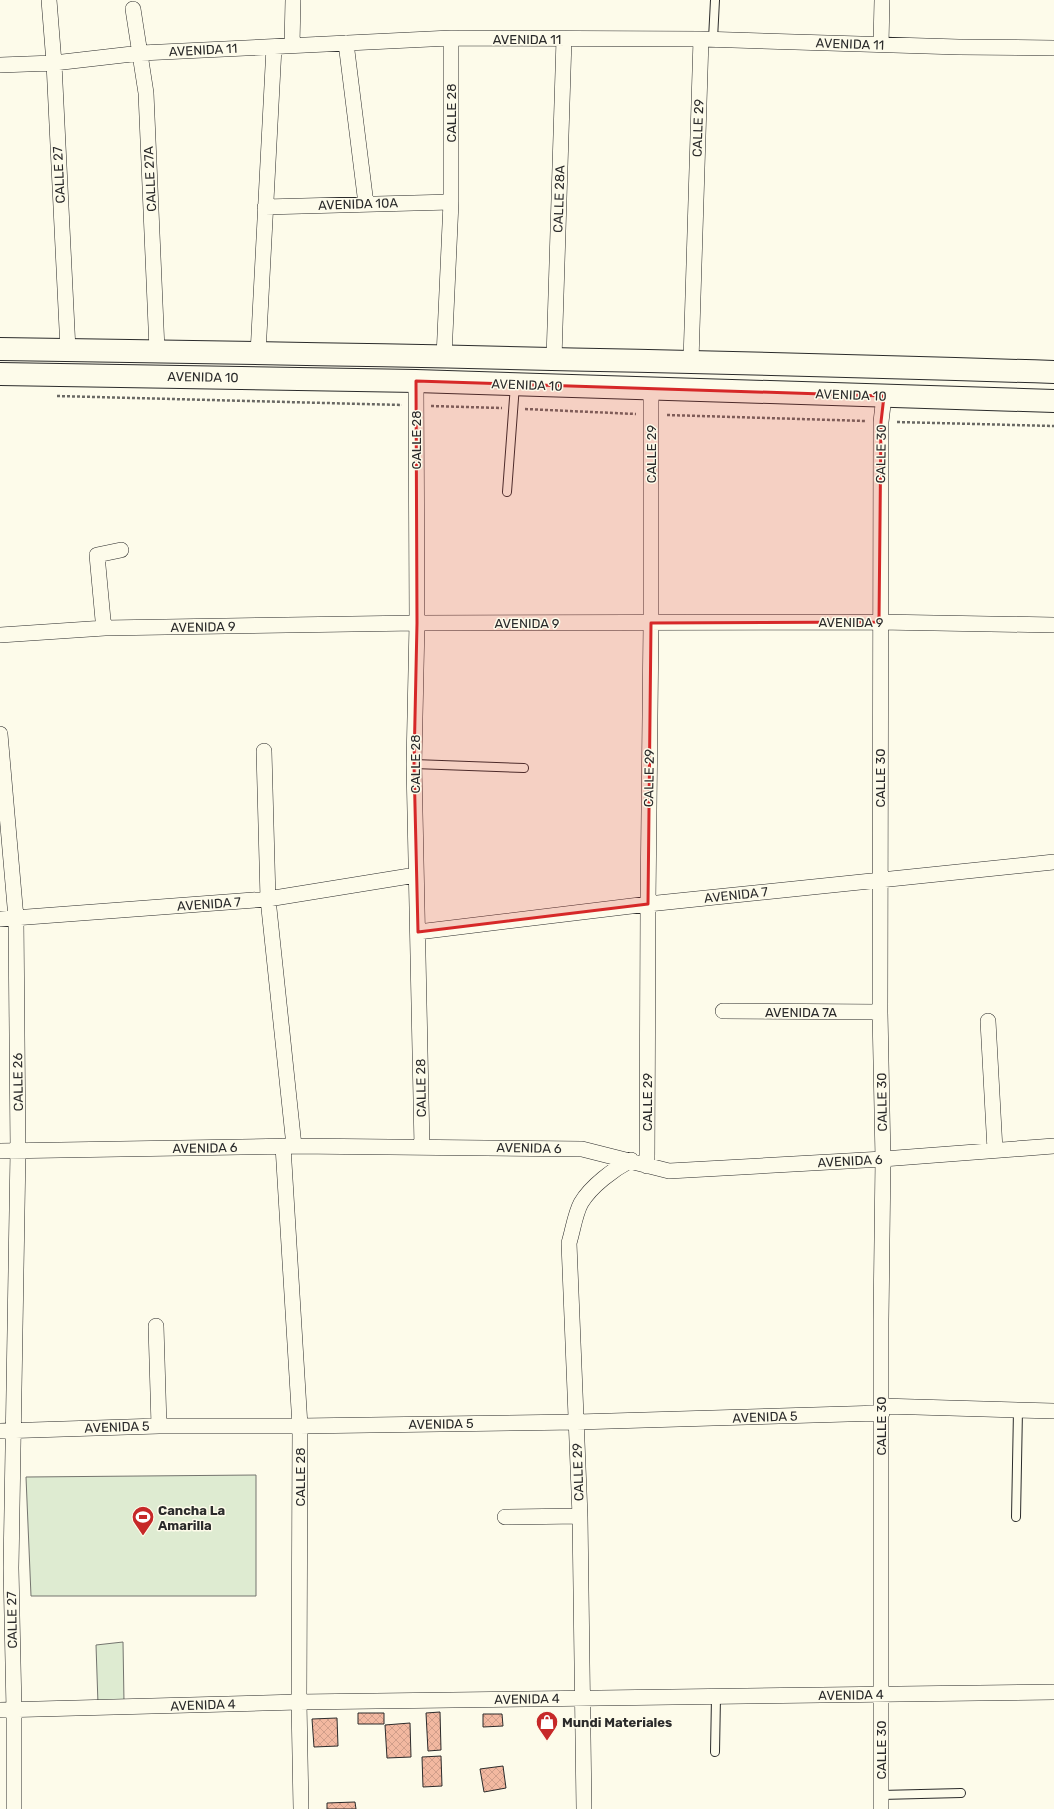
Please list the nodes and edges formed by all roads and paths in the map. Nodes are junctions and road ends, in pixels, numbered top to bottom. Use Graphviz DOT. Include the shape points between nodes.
graph roads {
  1 [pos="49,0"];
  2 [pos="293,0"];
  3 [pos="714,0"];
  4 [pos="882,0"];
  5 [pos="134,9"];
  6 [pos="451,38"];
  7 [pos="564,39"];
  8 [pos="707,39"];
  9 [pos="346,43"];
  10 [pos="881,44"];
  11 [pos="292,45"];
  12 [pos="274,47"];
  13 [pos="1054,48"];
  14 [pos="141,53"];
  15 [pos="54,63"];
  16 [pos="0,65"];
  17 [pos="451,202"];
  18 [pos="366,204"];
  19 [pos="265,207"];
  20 [pos="0,349"];
  21 [pos="68,350"];
  22 [pos="157,350"];
  23 [pos="258,354"];
  24 [pos="444,357"];
  25 [pos="554,359"];
  26 [pos="691,361"];
  27 [pos="1054,372"];
  28 [pos="0,374"];
  29 [pos="416,381"];
  30 [pos="515,385"];
  31 [pos="651,390"];
  32 [pos="884,396"];
  33 [pos="1054,401"];
  34 [pos="507,492"];
  35 [pos="121,550"];
  36 [pos="879,622"];
  37 [pos="418,623"];
  38 [pos="651,623"];
  39 [pos="1054,626"];
  40 [pos="105,628"];
  41 [pos="0,635"];
  42 [pos="0,734"];
  43 [pos="264,751"];
  44 [pos="414,764"];
  45 [pos="524,768"];
  46 [pos="1054,862"];
  47 [pos="416,875"];
  48 [pos="880,881"];
  49 [pos="268,899"];
  50 [pos="648,904"];
  51 [pos="16,918"];
  52 [pos="0,919"];
  53 [pos="418,932"];
  54 [pos="723,1011"];
  55 [pos="880,1012"];
  56 [pos="988,1021"];
  57 [pos="289,1146"];
  58 [pos="1054,1146"];
  59 [pos="422,1147"];
  60 [pos="995,1150"];
  61 [pos="0,1151"];
  62 [pos="18,1151"];
  63 [pos="883,1159"];
  64 [pos="631,1160"];
  65 [pos="647,1166"];
  66 [pos="156,1326"];
  67 [pos="881,1409"];
  68 [pos="1018,1410"];
  69 [pos="1054,1411"];
  70 [pos="577,1422"];
  71 [pos="158,1426"];
  72 [pos="300,1426"];
  73 [pos="6,1431"];
  74 [pos="580,1516"];
  75 [pos="505,1517"];
  76 [pos="1016,1517"];
  77 [pos="1054,1692"];
  78 [pos="881,1695"];
  79 [pos="716,1697"];
  80 [pos="584,1698"];
  81 [pos="299,1702"];
  82 [pos="7,1710"];
  83 [pos="714,1752"];
  84 [pos="961,1793"];
  85 [pos="881,1802"];
  86 [pos="14,1809"];
  87 [pos="301,1809"];
  88 [pos="584,1809"];
  1 -- 15 [label="street, CALLE 27"];
  2 -- 11 [label="street"];
  3 -- 8 [label="lane"];
  4 -- 10 [label="street"];
  5 -- 14 [label="street, CALLE 27A"];
  6 -- 7 [label="street, AVENIDA 11"];
  6 -- 9 [label="street, AVENIDA 11"];
  6 -- 17 [label="street, CALLE 28"];
  7 -- 8 [label="street, AVENIDA 11"];
  7 -- 25 [label="street, CALLE 28A"];
  8 -- 10 [label="street, AVENIDA 11"];
  8 -- 26 [label="street, CALLE 29"];
  9 -- 11 [label="street, AVENIDA 11"];
  9 -- 18 [label="street"];
  10 -- 13 [label="street, AVENIDA 11"];
  11 -- 12 [label="street, AVENIDA 11"];
  12 -- 14 [label="street, AVENIDA 11"];
  12 -- 19 [label="street"];
  14 -- 15 [label="street, AVENIDA 11"];
  14 -- 22 [label="street, CALLE 27A" via="146,93"];
  15 -- 16 [label="street, AVENIDA 11"];
  15 -- 21 [label="street, CALLE 27"];
  17 -- 18 [label="street, AVENIDA 10A"];
  17 -- 24 [label="street, CALLE 28"];
  18 -- 19 [label="street, AVENIDA 10A"];
  19 -- 23 [label="street"];
  20 -- 21 [label="main road, AVENIDA 10"];
  21 -- 22 [label="main road, AVENIDA 10"];
  22 -- 23 [label="main road, AVENIDA 10"];
  23 -- 24 [label="main road, AVENIDA 10"];
  24 -- 25 [label="main road, AVENIDA 10"];
  25 -- 26 [label="main road, AVENIDA 10"];
  26 -- 27 [label="main road, AVENIDA 10"];
  28 -- 29 [label="main road, AVENIDA 10"];
  29 -- 30 [label="main road, AVENIDA 10"];
  29 -- 37 [label="street, CALLE 28"];
  30 -- 31 [label="main road, AVENIDA 10"];
  30 -- 34 [label="lane"];
  31 -- 32 [label="main road, AVENIDA 10"];
  31 -- 38 [label="street, CALLE 29"];
  32 -- 33 [label="main road, AVENIDA 10"];
  32 -- 36 [label="street, CALLE 30" via="881,422"];
  35 -- 40 [label="street" via="97,555"];
  36 -- 38 [label="street, AVENIDA 9"];
  36 -- 39 [label="street, AVENIDA 9"];
  36 -- 48 [label="street, CALLE 30"];
  37 -- 38 [label="street, AVENIDA 9"];
  37 -- 40 [label="street, AVENIDA 9"];
  37 -- 44 [label="street, CALLE 28"];
  38 -- 50 [label="street, CALLE 29"];
  40 -- 41 [label="street, AVENIDA 9"];
  42 -- 51 [label="street, CALLE 26"];
  43 -- 49 [label="street, CALLE 28"];
  44 -- 45 [label="lane"];
  44 -- 47 [label="street, CALLE 28"];
  46 -- 48 [label="street, AVENIDA 7"];
  47 -- 49 [label="street, AVENIDA 7"];
  47 -- 53 [label="street, CALLE 28"];
  48 -- 50 [label="street, AVENIDA 7"];
  48 -- 55 [label="street, CALLE 30"];
  49 -- 51 [label="street, AVENIDA 7"];
  49 -- 57 [label="street, CALLE 28"];
  50 -- 53 [label="street, AVENIDA 7"];
  50 -- 65 [label="street, CALLE 29"];
  51 -- 52 [label="street, AVENIDA 7"];
  51 -- 62 [label="street, CALLE 26"];
  53 -- 59 [label="street, CALLE 28"];
  54 -- 55 [label="street, AVENIDA 7A"];
  55 -- 63 [label="street, CALLE 30"];
  56 -- 60 [label="street"];
  57 -- 59 [label="street, AVENIDA 6"];
  57 -- 62 [label="street, AVENIDA 6"];
  57 -- 72 [label="street, CALLE 28"];
  58 -- 60 [label="street, AVENIDA 6"];
  59 -- 64 [label="street, AVENIDA 6" via="582,1149"];
  60 -- 63 [label="street, AVENIDA 6"];
  61 -- 62 [label="street, AVENIDA 6"];
  62 -- 73 [label="street, CALLE 26"];
  63 -- 65 [label="street, AVENIDA 6" via="670,1171"];
  63 -- 67 [label="street, CALLE 30"];
  64 -- 65 [label="street, AVENIDA 6"];
  64 -- 70 [label="street, CALLE 29" via="598,1183 581,1203 569,1243"];
  66 -- 71 [label="street"];
  67 -- 68 [label="street, AVENIDA 5"];
  67 -- 70 [label="street, AVENIDA 5"];
  67 -- 78 [label="street, CALLE 30"];
  68 -- 69 [label="street, AVENIDA 5"];
  68 -- 76 [label="lane"];
  70 -- 72 [label="street, AVENIDA 5"];
  70 -- 74 [label="street, CALLE 29"];
  71 -- 72 [label="street, AVENIDA 5"];
  71 -- 73 [label="street, AVENIDA 5"];
  72 -- 81 [label="street, CALLE 28"];
  73 -- 82 [label="street, CALLE 27" via="11,1568"];
  74 -- 75 [label="street"];
  74 -- 80 [label="street, CALLE 29"];
  77 -- 78 [label="street, AVENIDA 4"];
  78 -- 79 [label="street, AVENIDA 4"];
  78 -- 85 [label="street, CALLE 30"];
  79 -- 80 [label="street, AVENIDA 4"];
  79 -- 83 [label="lane"];
  80 -- 81 [label="street, AVENIDA 4"];
  80 -- 88 [label="street, CALLE 29"];
  81 -- 82 [label="street, AVENIDA 4"];
  81 -- 87 [label="street, CALLE 28"];
  82 -- 86 [label="street, CALLE 27"];
  84 -- 85 [label="lane"];
}
